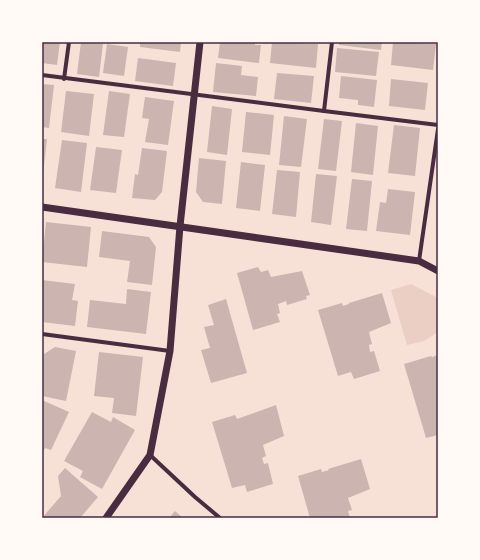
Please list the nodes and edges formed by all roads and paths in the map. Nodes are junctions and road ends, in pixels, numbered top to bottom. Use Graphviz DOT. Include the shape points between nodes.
graph roads {
  1 [pos="69,42"];
  2 [pos="200,42"];
  3 [pos="332,42"];
  4 [pos="42,75"];
  5 [pos="64,79"];
  6 [pos="193,94"];
  7 [pos="324,111"];
  8 [pos="438,125"];
  9 [pos="438,129"];
  10 [pos="42,207"];
  11 [pos="180,226"];
  12 [pos="420,261"];
  13 [pos="438,271"];
  14 [pos="42,334"];
  15 [pos="170,351"];
  16 [pos="150,455"];
  17 [pos="106,518"];
  18 [pos="220,518"];
  1 -- 5 [label="street"];
  2 -- 6 [label="street"];
  3 -- 7 [label="street"];
  4 -- 5 [label="street"];
  5 -- 6 [label="street"];
  6 -- 7 [label="street"];
  6 -- 11 [label="street"];
  7 -- 8 [label="street"];
  9 -- 12 [label="street"];
  10 -- 11 [label="street"];
  11 -- 12 [label="street"];
  11 -- 15 [label="street"];
  12 -- 13 [label="street"];
  14 -- 15 [label="street"];
  15 -- 16 [label="street"];
  16 -- 17 [label="street"];
  16 -- 18 [label="street"];
}
